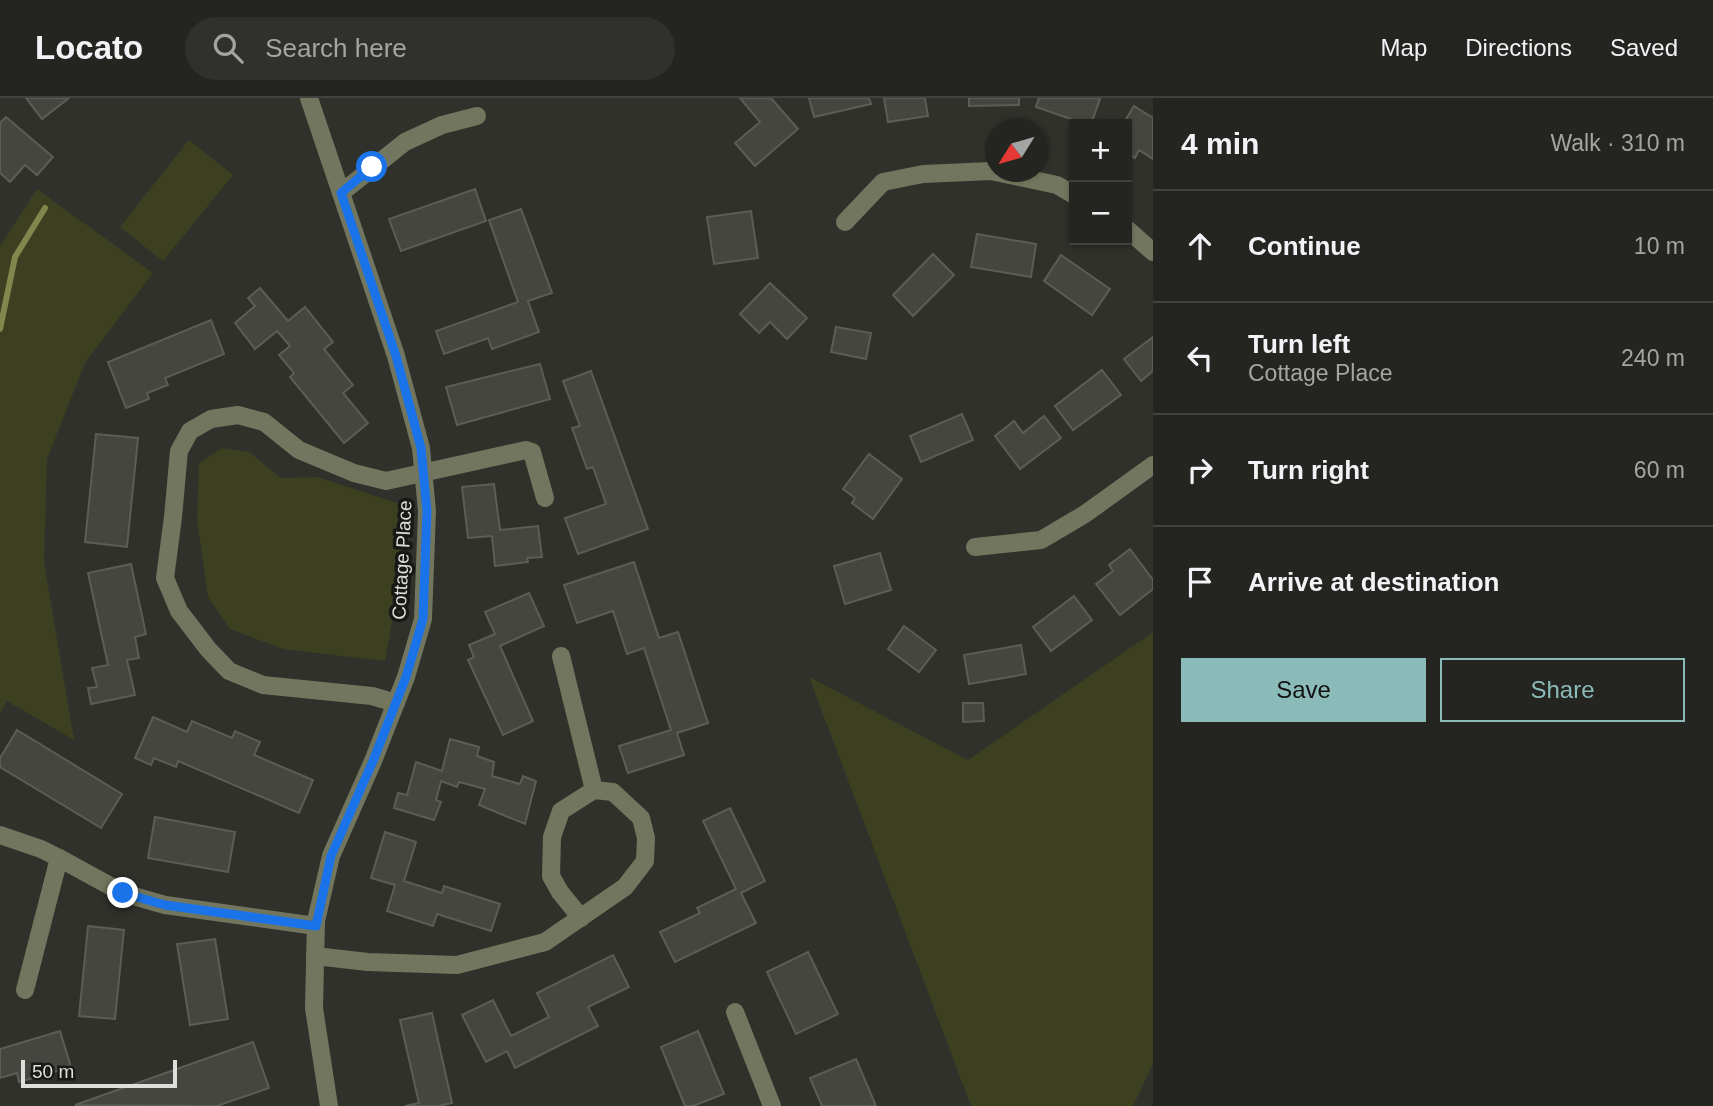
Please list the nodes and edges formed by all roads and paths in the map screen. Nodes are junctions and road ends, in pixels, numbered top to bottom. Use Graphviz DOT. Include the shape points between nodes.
graph roads {
  1 [pos="309,98"];
  2 [pos="477,116"];
  3 [pos="1069,192"];
  4 [pos="341,193"];
  5 [pos="845,222"];
  6 [pos="1132,233"];
  7 [pos="1153,252"];
  8 [pos="1153,465"];
  9 [pos="424,472"];
  10 [pos="545,498"];
  11 [pos="975,547"];
  12 [pos="561,656"];
  13 [pos="396,703"];
  14 [pos="594,790"];
  15 [pos="0,835"];
  16 [pos="59,858"];
  17 [pos="581,918"];
  18 [pos="316,926"];
  19 [pos="315,956"];
  20 [pos="25,989"];
  21 [pos="735,1012"];
  22 [pos="329,1106"];
  23 [pos="772,1106"];
  1 -- 4 [label="street, Cottage Place"];
  2 -- 4 [label="street" via="405,142"];
  3 -- 5 [label="street" via="1057,185 990,171 923,174 883,183"];
  4 -- 9 [label="street, Cottage Place" via="396,356"];
  6 -- 7 [label="street"];
  8 -- 11 [label="street" via="1041,540"];
  9 -- 10 [label="street" via="526,450 532,452"];
  9 -- 13 [label="street, Cottage Place" via="423,619"];
  9 -- 13 [label="street" via="386,481 354,473 299,450 264,422 239,415 211,419 190,431 179,451 175,477 165,578 179,611 229,671 263,685 372,696"];
  12 -- 14 [label="street"];
  13 -- 18 [label="street, Cottage Place" via="331,856"];
  14 -- 17 [label="street" via="561,811 552,837 551,876"];
  14 -- 17 [label="street" via="613,792 641,818 645,861 625,887"];
  15 -- 16 [label="street"];
  16 -- 18 [label="street" via="123,893 165,905"];
  16 -- 20 [label="street"];
  17 -- 19 [label="street" via="545,942 457,965"];
  18 -- 19 [label="street, Cottage Place"];
  19 -- 22 [label="street, Cottage Place" via="314,1008"];
  21 -- 23 [label="street"];
}
